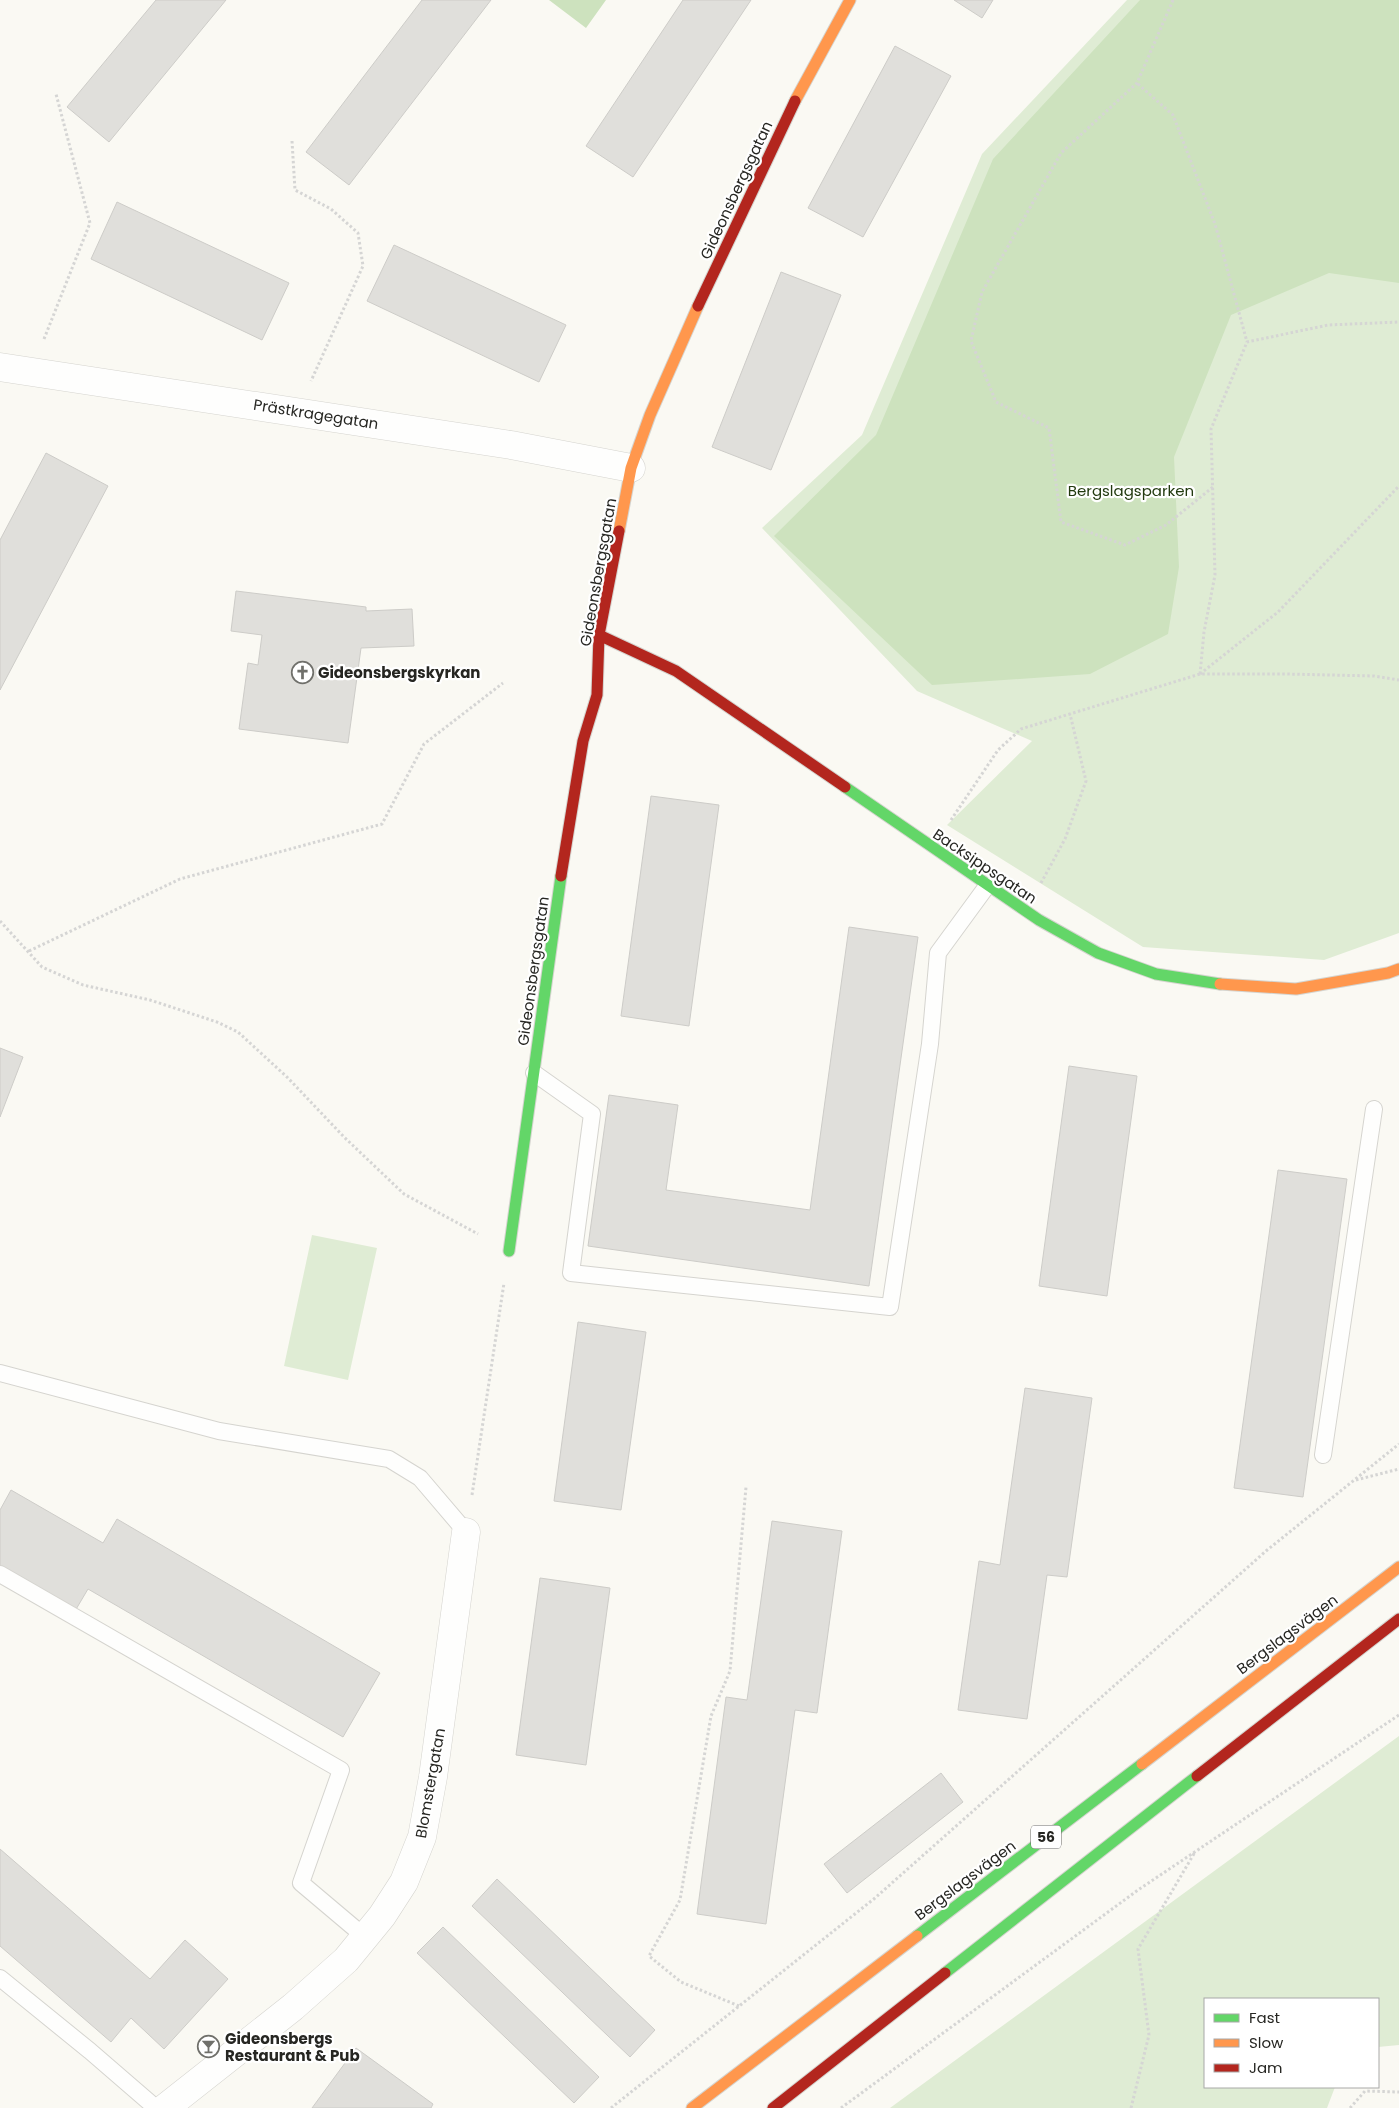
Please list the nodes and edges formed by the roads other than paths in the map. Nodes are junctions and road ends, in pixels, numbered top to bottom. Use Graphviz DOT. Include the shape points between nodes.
graph roads {
  1 [pos="850,0"];
  2 [pos="0,367"];
  3 [pos="631,468"];
  4 [pos="599,635"];
  5 [pos="987,886"];
  6 [pos="1399,969"];
  7 [pos="534,1073"];
  8 [pos="1374,1109"];
  9 [pos="509,1251"];
  10 [pos="0,1373"];
  11 [pos="1323,1455"];
  12 [pos="466,1532"];
  13 [pos="1399,1567"];
  14 [pos="0,1574"];
  15 [pos="1399,1619"];
  16 [pos="365,1937"];
  17 [pos="0,1978"];
  18 [pos="156,2108"];
  19 [pos="165,2108"];
  20 [pos="692,2108"];
  21 [pos="773,2108"];
  1 -- 3 [label="main road, Gideonsbergsgatan" via="801,88 692,319"];
  2 -- 3 [label="street, Prästkragegatan" via="511,445"];
  3 -- 4 [label="main road, Gideonsbergsgatan"];
  4 -- 5 [label="main road, Backsippsgatan" via="676,672"];
  4 -- 7 [label="main road, Gideonsbergsgatan" via="597,695 583,741 570,818"];
  5 -- 6 [label="main road, Backsippsgatan" via="1098,953 1156,974 1224,985 1296,989"];
  5 -- 7 [label="lane" via="938,954 930,1044 890,1307 571,1273 592,1114"];
  7 -- 9 [label="main road, Gideonsbergsgatan"];
  8 -- 11 [label="lane"];
  10 -- 12 [label="lane" via="219,1431 389,1459 420,1478"];
  12 -- 16 [label="street, Blomstergatan" via="422,1837 404,1882"];
  13 -- 20 [label="main road, Bergslagsvägen / 56"];
  14 -- 16 [label="lane" via="341,1770 301,1883"];
  15 -- 21 [label="main road"];
  16 -- 19 [label="street, Blomstergatan" via="346,1960 293,2007"];
  17 -- 18 [label="lane"];
}
